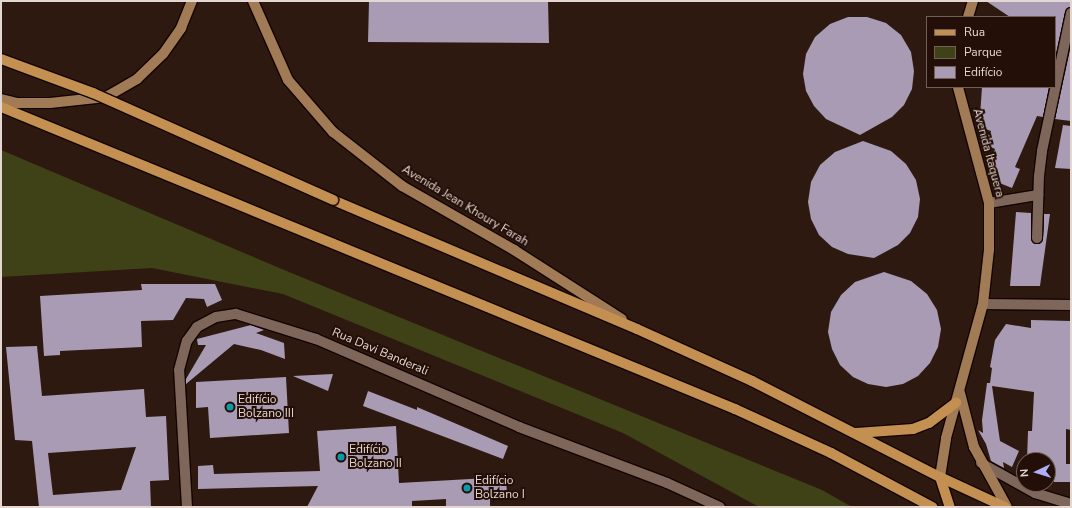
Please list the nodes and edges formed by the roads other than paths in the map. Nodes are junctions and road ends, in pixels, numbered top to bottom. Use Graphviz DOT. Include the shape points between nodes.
graph roads {
  1 [pos="192,1"];
  2 [pos="253,1"];
  3 [pos="973,1"];
  4 [pos="1071,13"];
  5 [pos="968,16"];
  6 [pos="1,59"];
  7 [pos="1056,84"];
  8 [pos="958,88"];
  9 [pos="1055,88"];
  10 [pos="1,99"];
  11 [pos="1,107"];
  12 [pos="1038,194"];
  13 [pos="989,203"];
  14 [pos="1037,238"];
  15 [pos="983,304"];
  16 [pos="1071,305"];
  17 [pos="637,329"];
  18 [pos="960,391"];
  19 [pos="956,403"];
  20 [pos="854,433"];
  21 [pos="981,463"];
  22 [pos="940,477"];
  23 [pos="1071,504"];
  24 [pos="187,507"];
  25 [pos="720,507"];
  26 [pos="932,507"];
  27 [pos="950,507"];
  28 [pos="1006,507"];
  1 -- 10 [label="street" via="181,28 163,54 137,79 106,97 50,104 17,103"];
  2 -- 17 [label="street, Avenida Jean Khoury Farah" via="288,80 333,132 402,186 514,250"];
  3 -- 5 [label="street"];
  4 -- 7 [label="street"];
  6 -- 17 [label="main road, bridge" via="93,93 332,200"];
  8 -- 13 [label="street, Avenida Itaquera"];
  9 -- 12 [label="street" via="1042,151"];
  11 -- 26 [label="main road" via="735,409 831,453"];
  12 -- 13 [label="street"];
  12 -- 14 [label="street"];
  13 -- 15 [label="street, Avenida Itaquera" via="989,250"];
  15 -- 16 [label="street"];
  15 -- 18 [label="street, Avenida Itaquera"];
  17 -- 20 [label="main road" via="752,381"];
  18 -- 19 [label="street, Avenida Itaquera"];
  18 -- 21 [label="street, Avenida Itaquera" via="974,447"];
  19 -- 20 [label="main road" via="929,423 913,429"];
  19 -- 22 [label="street, Avenida Itaquera" via="946,438"];
  20 -- 22 [label="main road"];
  21 -- 23 [label="street" via="1035,493"];
  21 -- 28 [label="street, Avenida Itaquera"];
  22 -- 27 [label="main road"];
  22 -- 28 [label="main road"];
  24 -- 25 [label="street, Rua Davi Banderali" via="179,370 187,341 196,327 216,317 236,314 316,339 519,427 667,483"];
}
